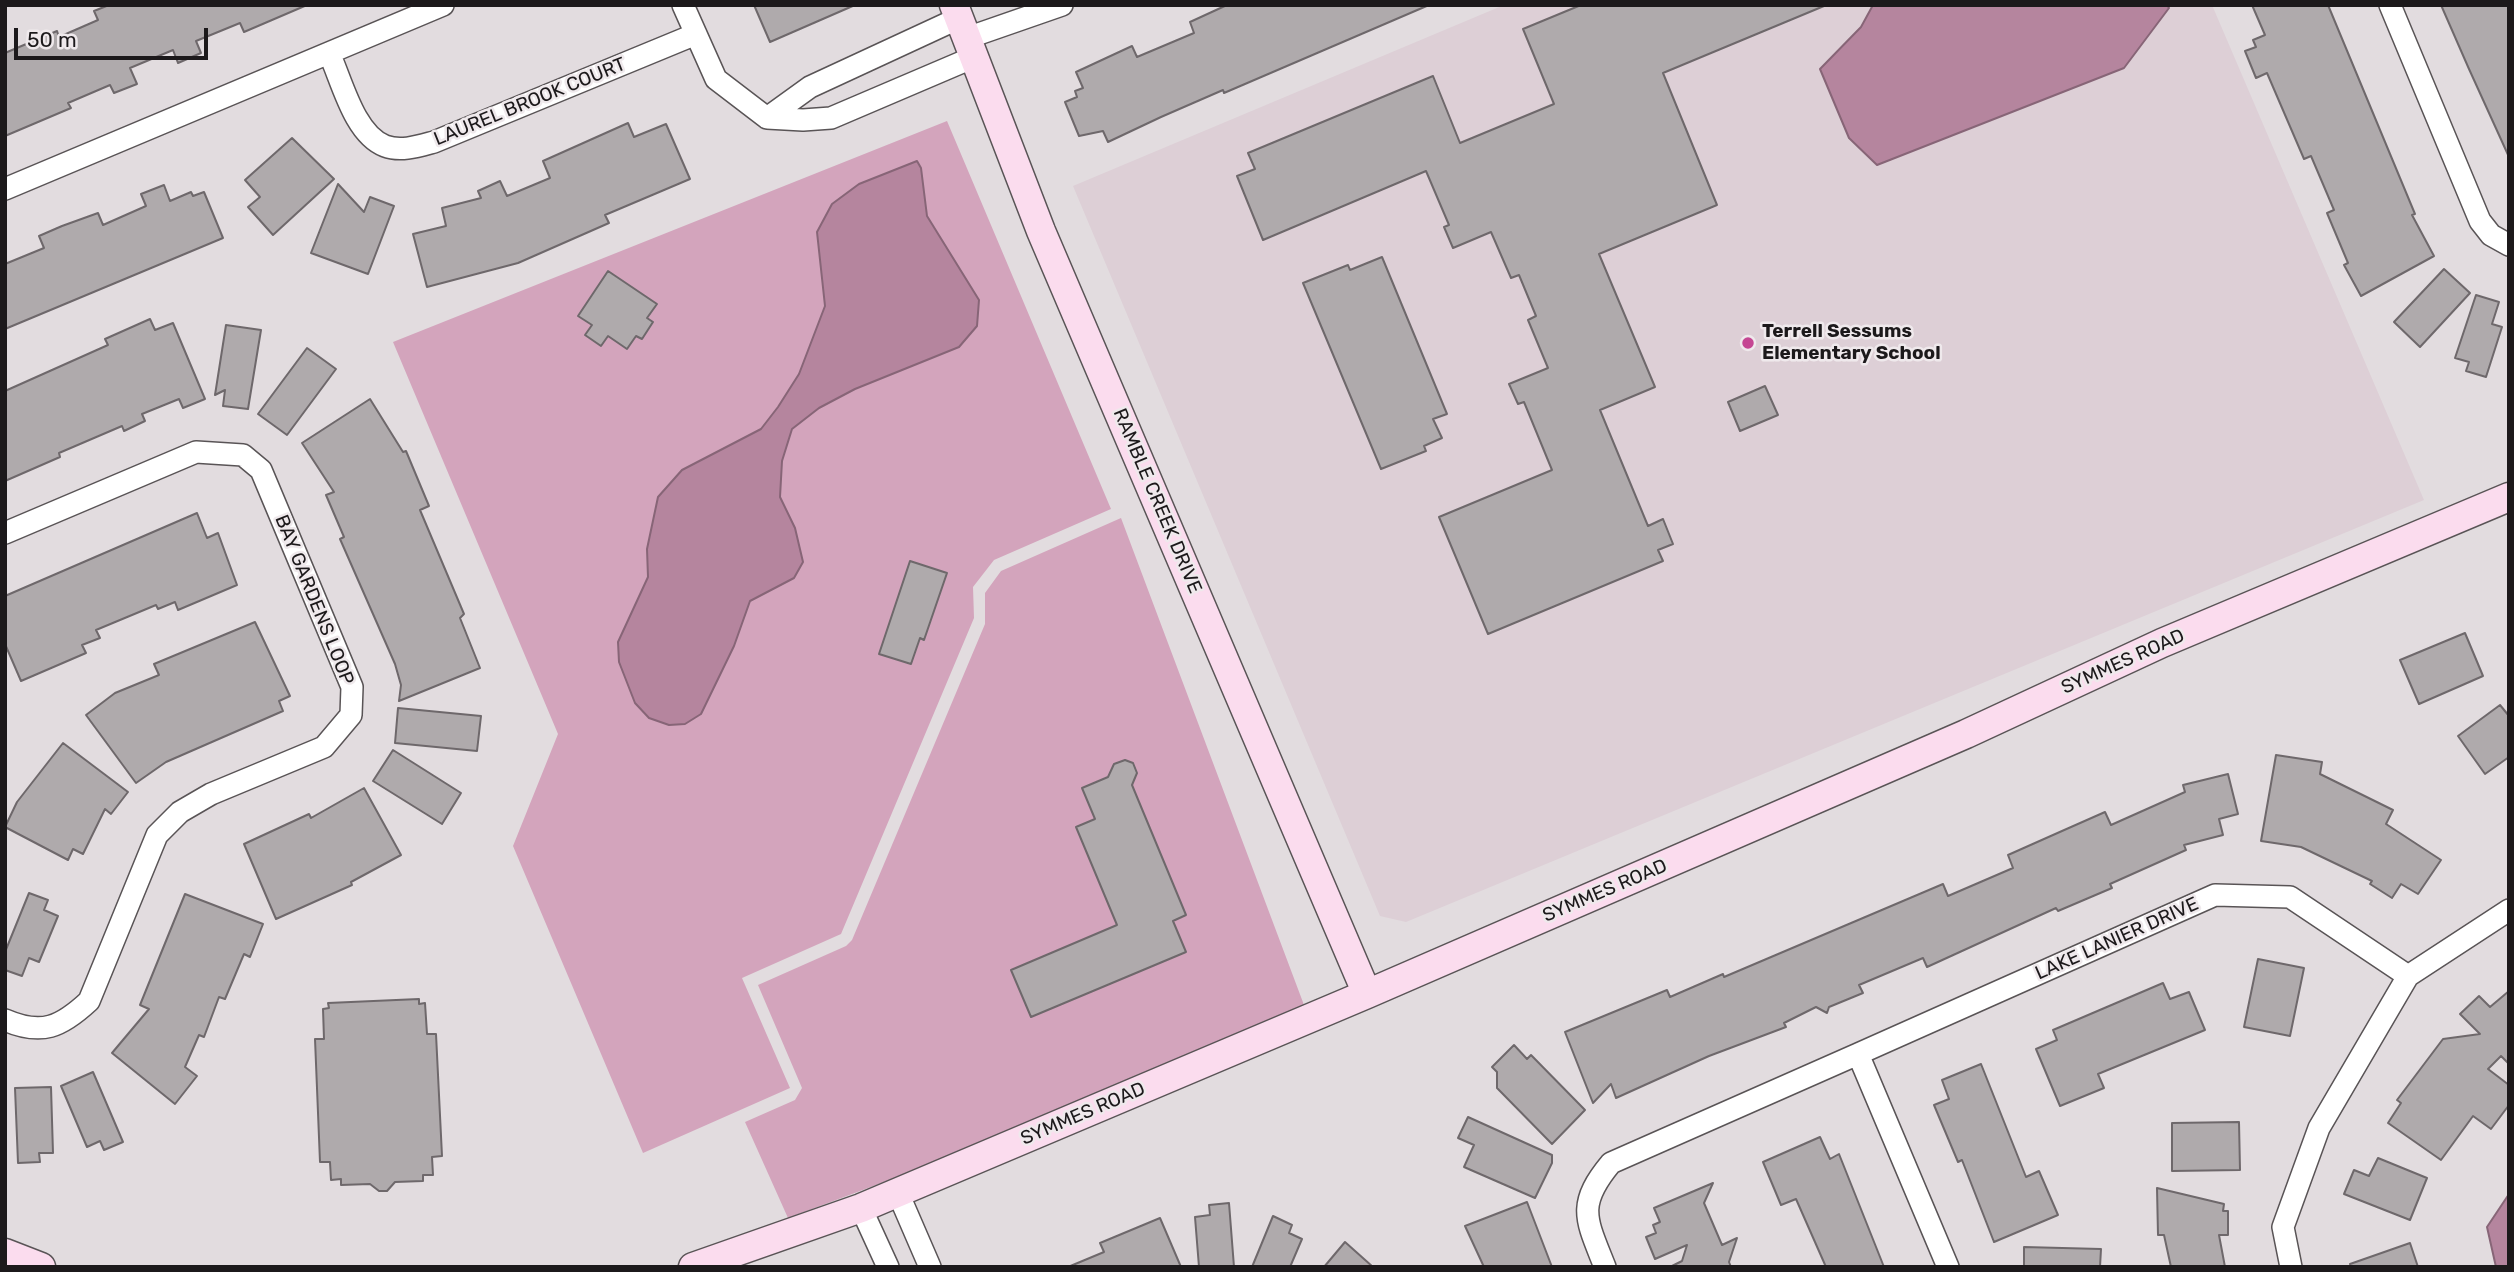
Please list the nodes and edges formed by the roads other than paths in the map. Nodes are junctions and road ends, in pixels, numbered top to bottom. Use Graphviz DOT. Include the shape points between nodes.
graph roads {
  1 [pos="443,5"];
  2 [pos="684,5"];
  3 [pos="1062,5"];
  4 [pos="2389,5"];
  5 [pos="964,29"];
  6 [pos="696,34"];
  7 [pos="329,53"];
  8 [pos="767,118"];
  9 [pos="5,190"];
  10 [pos="2509,245"];
  11 [pos="2509,497"];
  12 [pos="5,533"];
  13 [pos="2509,910"];
  14 [pos="2408,976"];
  15 [pos="1367,994"];
  16 [pos="5,1020"];
  17 [pos="1858,1054"];
  18 [pos="898,1193"];
  19 [pos="861,1208"];
  20 [pos="5,1252"];
  21 [pos="41,1267"];
  22 [pos="693,1267"];
  23 [pos="888,1267"];
  24 [pos="930,1267"];
  25 [pos="1605,1267"];
  26 [pos="1948,1267"];
  27 [pos="2291,1267"];
  1 -- 7 [label="street"];
  2 -- 6 [label="street"];
  3 -- 5 [label="street"];
  4 -- 10 [label="street" via="2480,221 2491,235"];
  5 -- 8 [label="street" via="810,87"];
  5 -- 8 [label="street" via="831,118"];
  5 -- 15 [label="street, RAMBLE CREEK DRIVE" via="1041,231"];
  6 -- 7 [label="street, LAUREL BROOK COURT" via="407,149 384,145 361,125"];
  6 -- 8 [label="street" via="716,79"];
  7 -- 9 [label="street"];
  11 -- 15 [label="street, SYMMES ROAD" via="2162,643 1966,734"];
  12 -- 16 [label="street, BAY GARDENS LOOP" via="196,452 243,454 261,470 352,687 351,715 324,747 211,794 180,812 157,835 89,1001 71,1018 45,1030"];
  13 -- 14 [label="street"];
  14 -- 17 [label="street, LAKE LANIER DRIVE" via="2290,897 2215,895"];
  14 -- 27 [label="street" via="2319,1128 2283,1227"];
  15 -- 18 [label="street, SYMMES ROAD"];
  17 -- 25 [label="street, LAKE LANIER DRIVE" via="1611,1163 1591,1187 1587,1222"];
  17 -- 26 [label="street"];
  18 -- 19 [label="street, SYMMES ROAD"];
  18 -- 24 [label="street"];
  19 -- 22 [label="street, SYMMES ROAD"];
  19 -- 23 [label="street"];
  20 -- 21 [label="street"];
}
